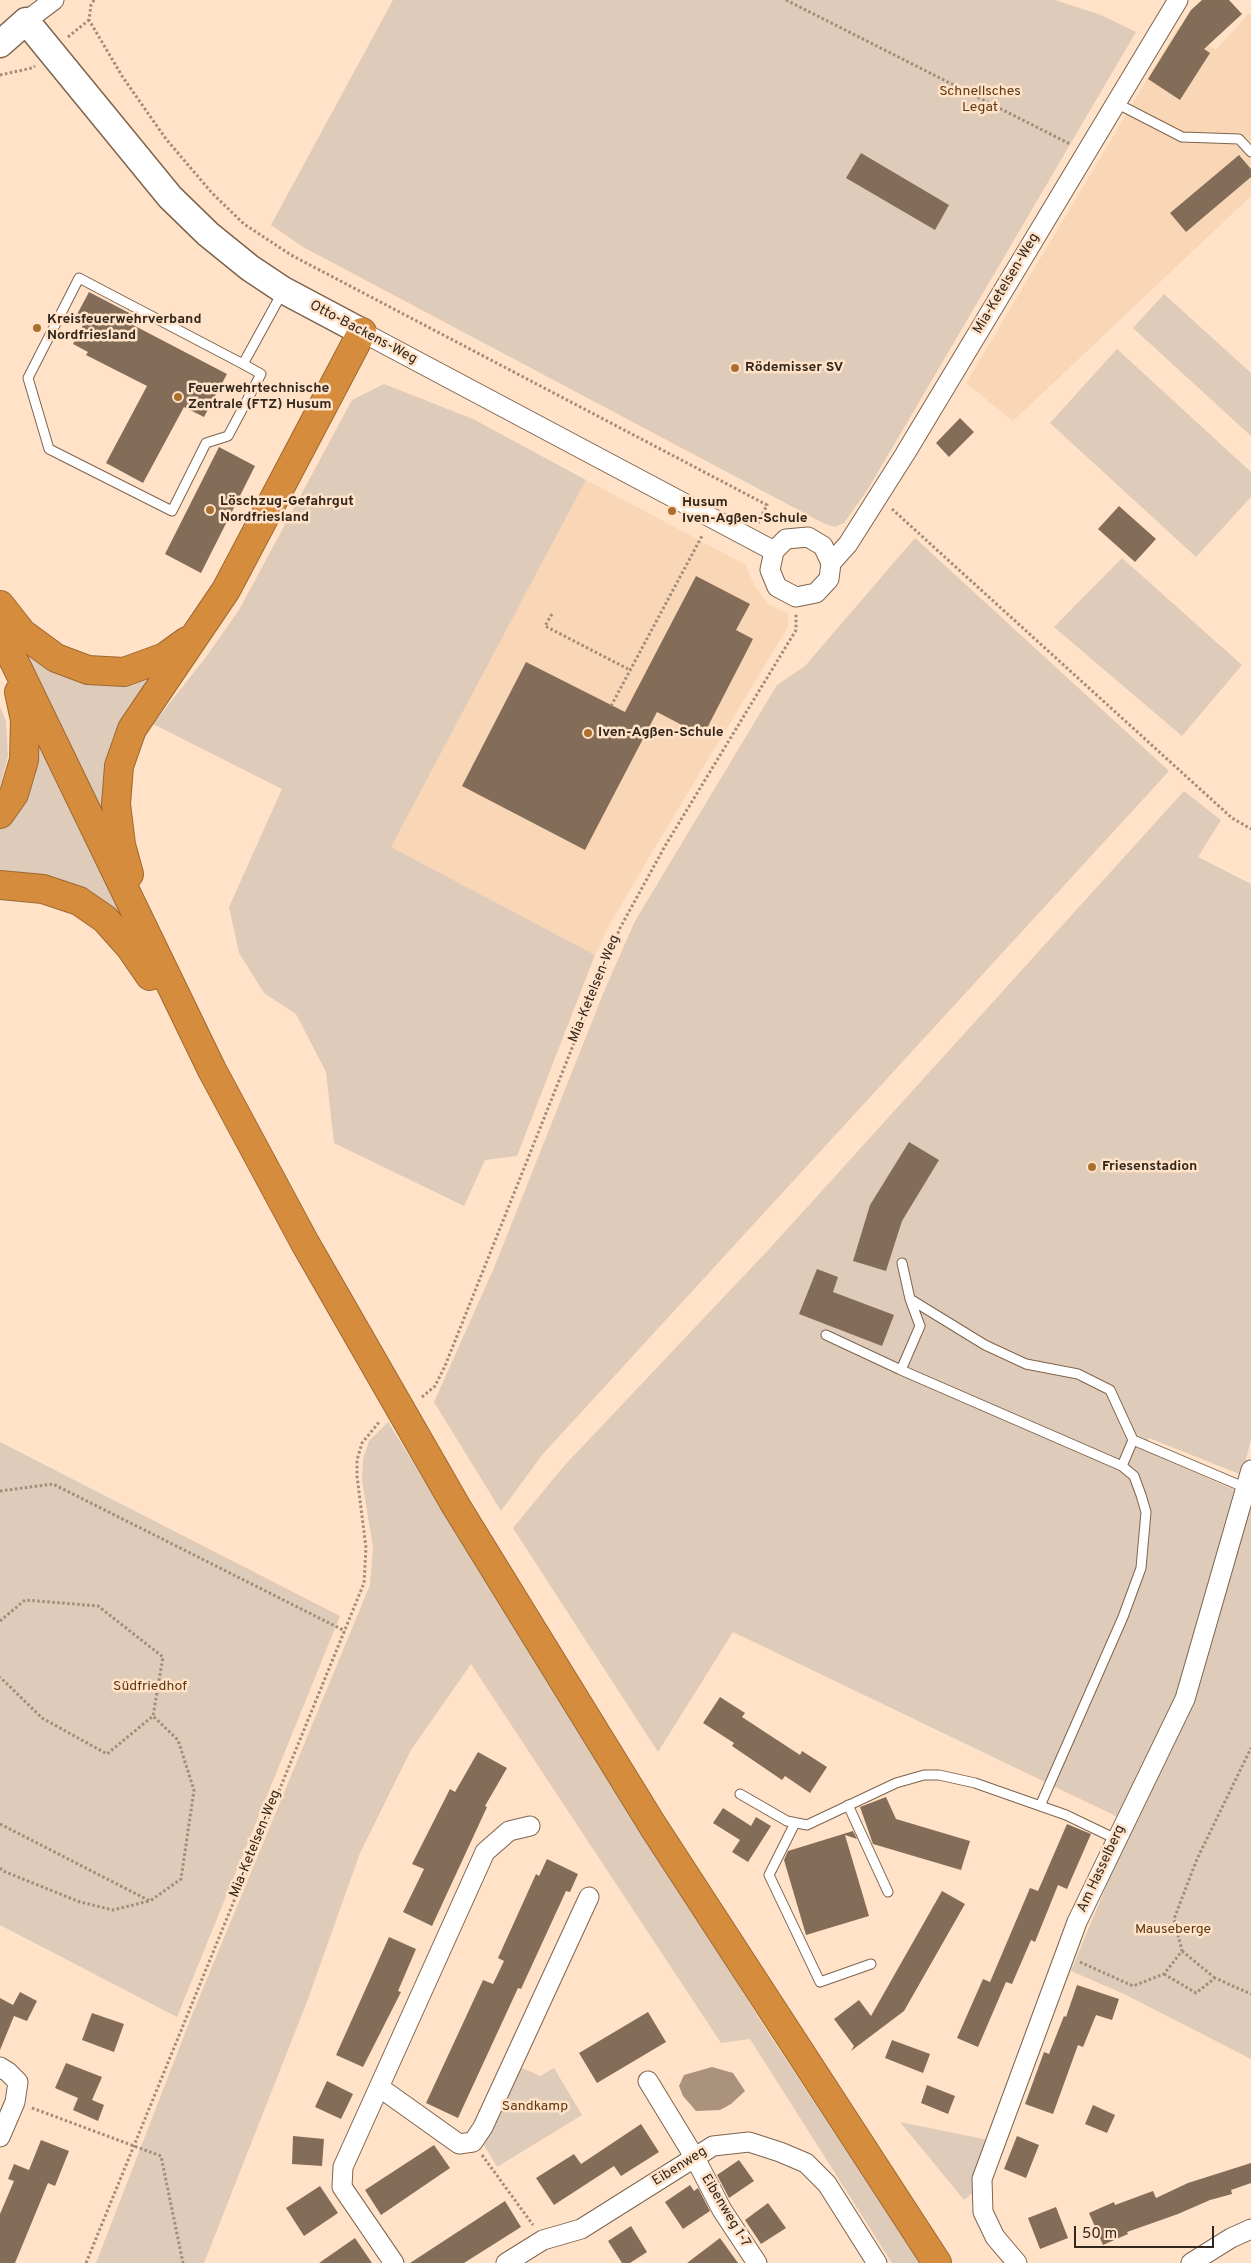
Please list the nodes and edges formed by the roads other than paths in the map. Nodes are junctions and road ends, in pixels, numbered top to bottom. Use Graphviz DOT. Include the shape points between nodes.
graph roads {
  1 [pos="54,0"];
  2 [pos="1178,0"];
  3 [pos="26,21"];
  4 [pos="0,44"];
  5 [pos="1116,103"];
  6 [pos="1251,152"];
  7 [pos="283,290"];
  8 [pos="362,332"];
  9 [pos="243,364"];
  10 [pos="774,551"];
  11 [pos="831,563"];
  12 [pos="0,606"];
  13 [pos="198,633"];
  14 [pos="5,643"];
  15 [pos="0,814"];
  16 [pos="0,885"];
  17 [pos="145,934"];
  18 [pos="212,1070"];
  19 [pos="902,1263"];
  20 [pos="910,1299"];
  21 [pos="826,1335"];
  22 [pos="901,1370"];
  23 [pos="1133,1440"];
  24 [pos="1122,1466"];
  25 [pos="1251,1470"];
  26 [pos="1246,1488"];
  27 [pos="740,1794"];
  28 [pos="848,1805"];
  29 [pos="1040,1806"];
  30 [pos="795,1823"];
  31 [pos="530,1826"];
  32 [pos="1116,1838"];
  33 [pos="888,1892"];
  34 [pos="589,1897"];
  35 [pos="871,1964"];
  36 [pos="0,2068"];
  37 [pos="648,2081"];
  38 [pos="379,2087"];
  39 [pos="0,2138"];
  40 [pos="695,2158"];
  41 [pos="1251,2229"];
  42 [pos="394,2263"];
  43 [pos="506,2263"];
  44 [pos="757,2263"];
  45 [pos="877,2263"];
  46 [pos="936,2263"];
  47 [pos="1017,2263"];
  48 [pos="1191,2263"];
  1 -- 3 [label="street"];
  2 -- 5 [label="street, Mia-Ketelsen-Weg"];
  3 -- 4 [label="street"];
  3 -- 7 [label="street, Otto-Backens-Weg" via="170,197 208,234"];
  5 -- 6 [label="lane" via="1182,137 1239,139"];
  5 -- 11 [label="street, Mia-Ketelsen-Weg" via="878,497 848,544"];
  7 -- 8 [label="street, Otto-Backens-Weg"];
  7 -- 9 [label="lane"];
  8 -- 10 [label="street, Otto-Backens-Weg"];
  8 -- 13 [label="highway" via="226,590"];
  9 -- 9 [label="lane" via="79,278 28,378 49,449 172,511 206,443 228,436 260,374"];
  10 -- 11 [label="street" via="786,539 808,537 823,546"];
  10 -- 11 [label="street, Mia-Ketelsen-Weg" via="770,570 777,588 796,597 816,593 828,579"];
  12 -- 13 [label="highway" via="22,633 56,658 88,670 124,672 165,656"];
  13 -- 17 [label="highway" via="150,698 132,729 119,766 116,804 121,845"];
  14 -- 15 [label="highway" via="25,720 24,760 14,794"];
  14 -- 17 [label="highway"];
  16 -- 18 [label="highway" via="43,889 80,901 105,918 130,947"];
  17 -- 18 [label="highway"];
  18 -- 46 [label="highway" via="305,1243 456,1506 653,1826"];
  19 -- 20 [label="lane"];
  20 -- 22 [label="lane" via="920,1326"];
  20 -- 23 [label="lane" via="985,1345 1026,1364 1078,1374 1110,1390"];
  21 -- 22 [label="lane"];
  22 -- 24 [label="lane"];
  23 -- 24 [label="lane"];
  23 -- 26 [label="lane"];
  24 -- 29 [label="lane" via="1134,1476 1146,1512 1141,1568 1123,1617"];
  25 -- 26 [label="street, Am Hasselberg"];
  26 -- 32 [label="street, Am Hasselberg" via="1185,1699"];
  27 -- 30 [label="lane"];
  28 -- 29 [label="lane" via="896,1783 924,1775 939,1775 975,1783"];
  28 -- 30 [label="lane" via="806,1825"];
  28 -- 33 [label="lane"];
  29 -- 32 [label="lane"];
  30 -- 35 [label="lane" via="768,1875 820,1982"];
  31 -- 38 [label="street" via="509,1831 485,1852"];
  32 -- 47 [label="street, Am Hasselberg" via="1077,1922 982,2179 983,2212 995,2237"];
  34 -- 38 [label="street" via="483,2127 473,2142 459,2144"];
  36 -- 39 [label="street" via="18,2082 15,2102"];
  37 -- 40 [label="street, Eibenweg 1-7"];
  38 -- 42 [label="street" via="343,2167 342,2186"];
  40 -- 43 [label="street, Eibenweg" via="581,2229 543,2240"];
  40 -- 44 [label="street, Eibenweg 1-7" via="722,2210"];
  40 -- 45 [label="street, Eibenweg" via="713,2146 749,2142 806,2164 827,2184"];
  41 -- 48 [label="street"];
}
